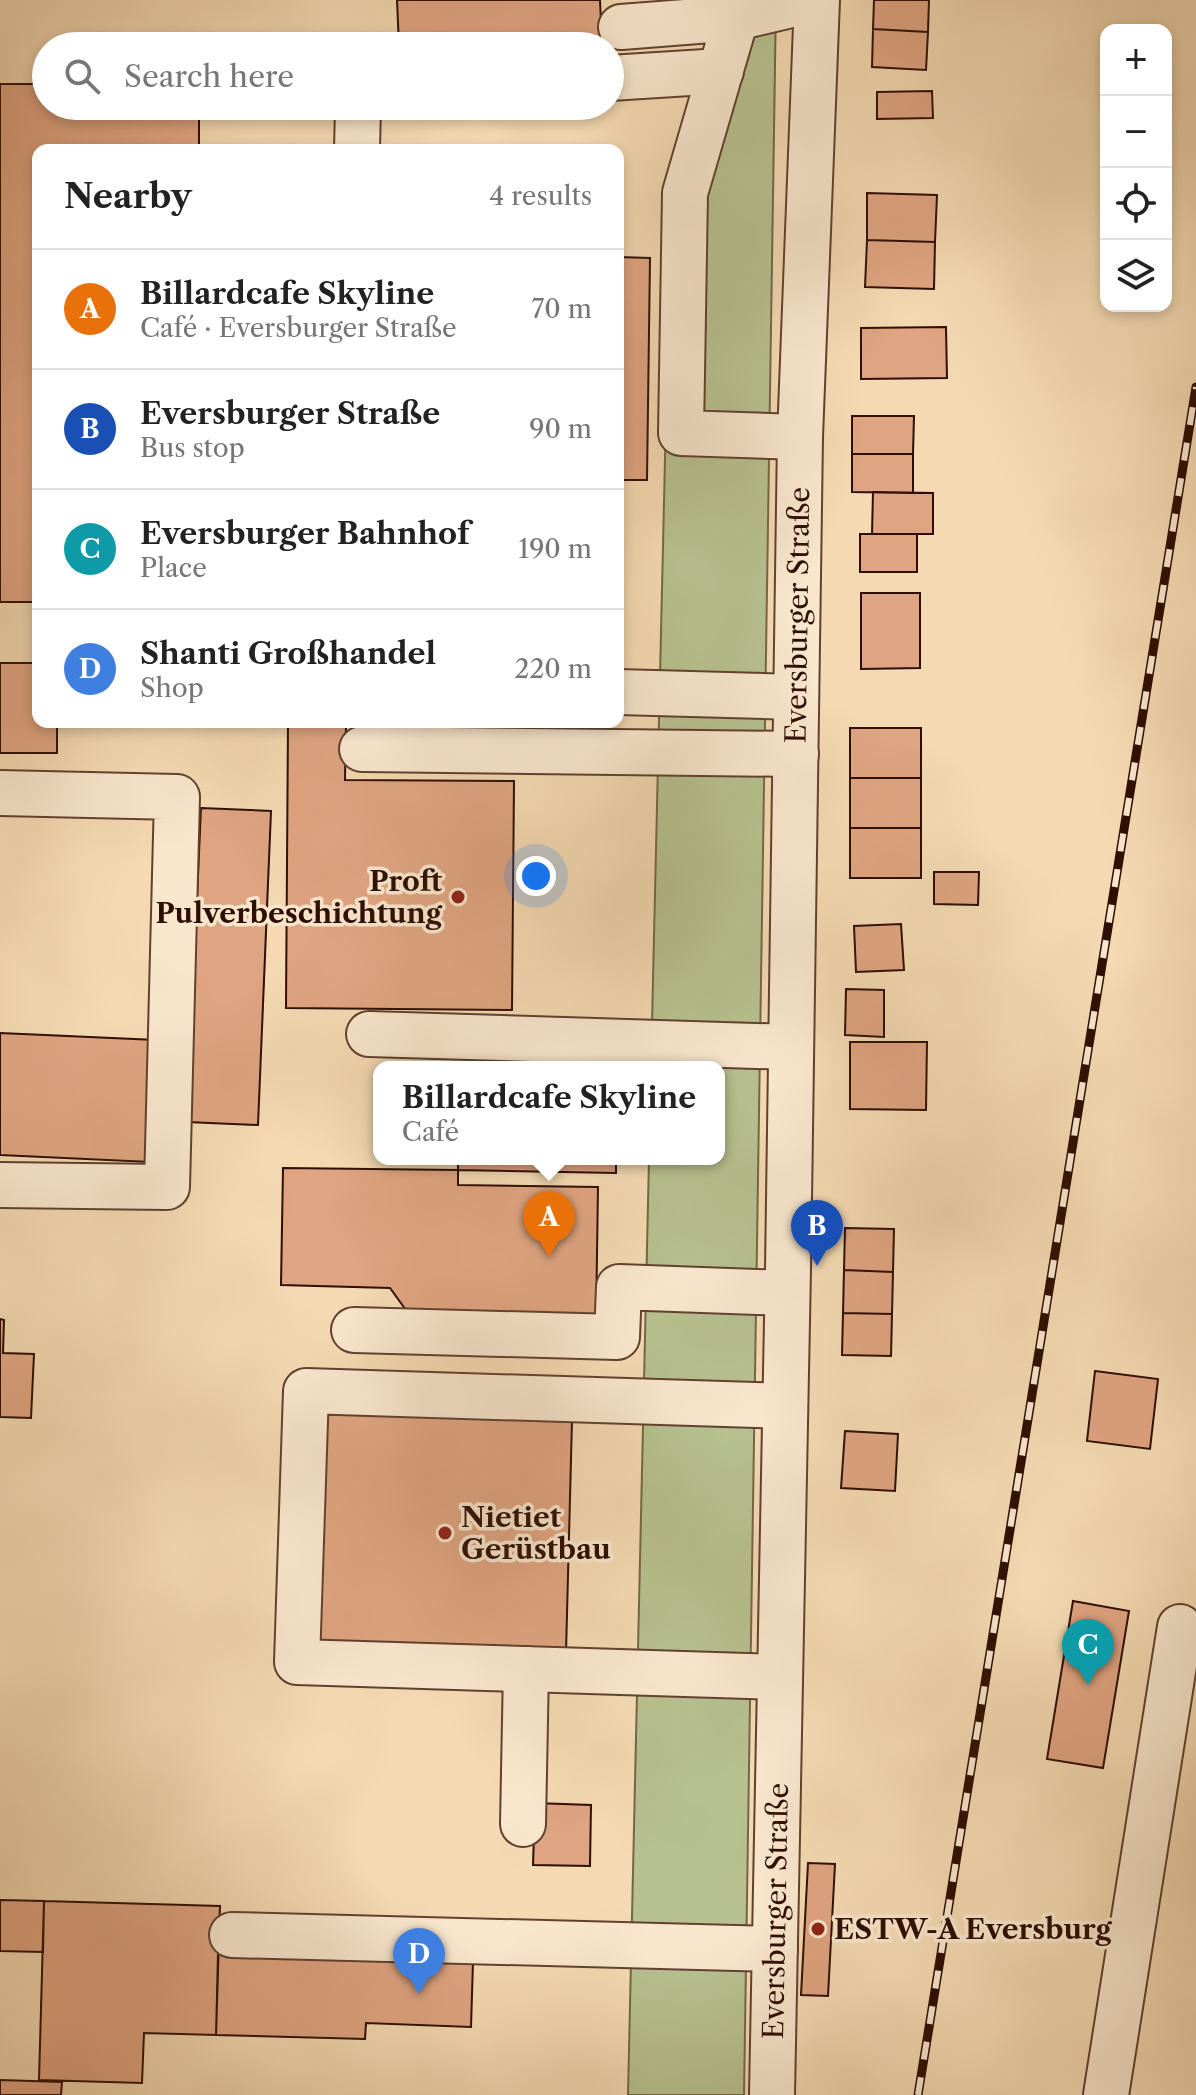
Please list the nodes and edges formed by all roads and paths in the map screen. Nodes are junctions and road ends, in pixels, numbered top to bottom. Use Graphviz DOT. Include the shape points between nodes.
graph roads {
  1 [pos="815,0"];
  2 [pos="736,18"];
  3 [pos="621,27"];
  4 [pos="721,71"];
  5 [pos="624,77"];
  6 [pos="358,120"];
  7 [pos="357,144"];
  8 [pos="800,437"];
  9 [pos="624,692"];
  10 [pos="796,697"];
  11 [pos="362,749"];
  12 [pos="796,754"];
  13 [pos="0,793"];
  14 [pos="369,1034"];
  15 [pos="791,1047"];
  16 [pos="0,1185"];
  17 [pos="787,1293"];
  18 [pos="354,1330"];
  19 [pos="785,1406"];
  20 [pos="1180,1627"];
  21 [pos="526,1669"];
  22 [pos="780,1677"];
  23 [pos="523,1824"];
  24 [pos="232,1935"];
  25 [pos="775,1949"];
  26 [pos="772,2095"];
  27 [pos="1106,2095"];
  1 -- 2 [label="street"];
  1 -- 8 [label="street, Eversburger Straße"];
  2 -- 3 [label="street"];
  2 -- 4 [label="street"];
  4 -- 5 [label="street"];
  4 -- 8 [label="street" via="685,193 681,433"];
  6 -- 7 [label="street"];
  8 -- 10 [label="street, Eversburger Straße"];
  9 -- 10 [label="street"];
  10 -- 12 [label="street, Eversburger Straße"];
  11 -- 12 [label="street"];
  12 -- 15 [label="street, Eversburger Straße"];
  13 -- 16 [label="street" via="177,797 167,1187"];
  14 -- 15 [label="street"];
  15 -- 17 [label="street, Eversburger Straße"];
  17 -- 18 [label="street" via="619,1287 617,1337"];
  17 -- 19 [label="street, Eversburger Straße"];
  19 -- 21 [label="street" via="306,1391 297,1662"];
  19 -- 22 [label="street, Eversburger Straße"];
  20 -- 27 [label="street"];
  21 -- 22 [label="street"];
  21 -- 23 [label="street"];
  22 -- 25 [label="street, Eversburger Straße"];
  24 -- 25 [label="street"];
  25 -- 26 [label="street, Eversburger Straße"];
}
